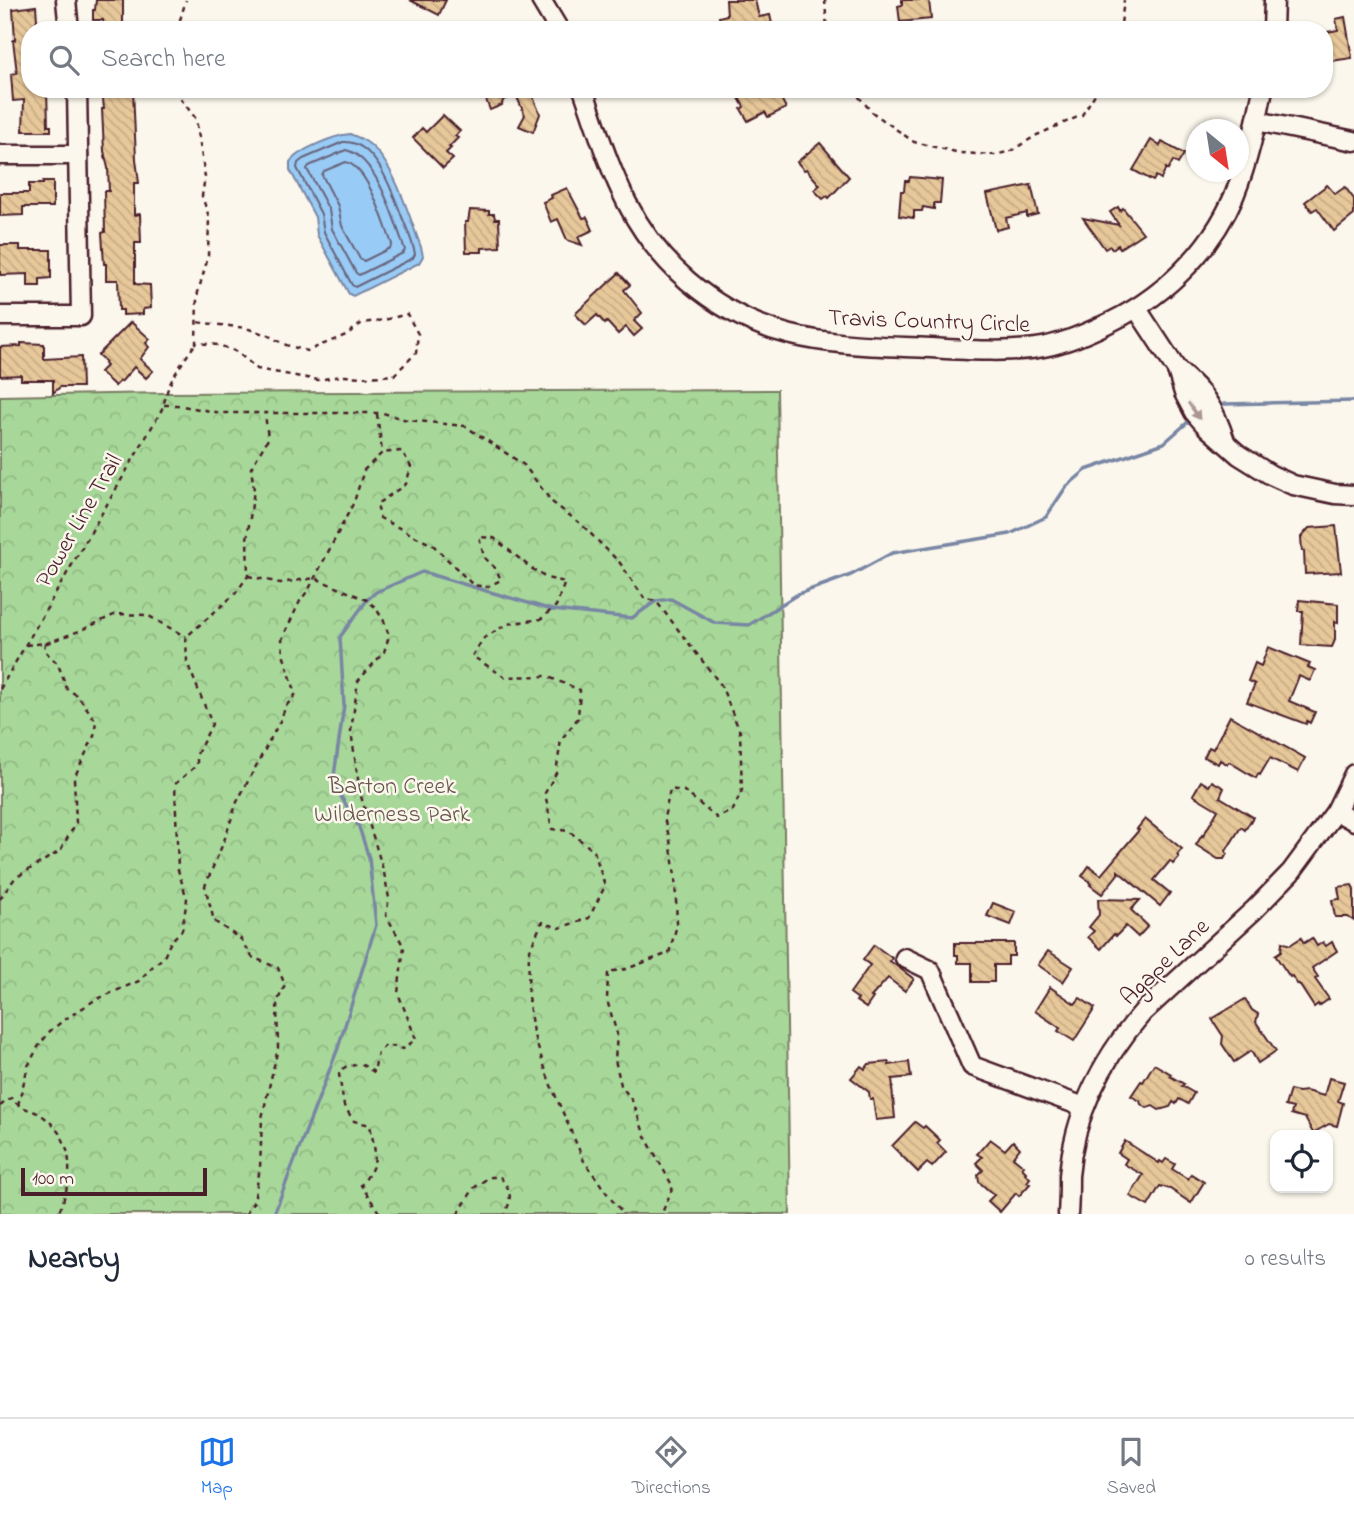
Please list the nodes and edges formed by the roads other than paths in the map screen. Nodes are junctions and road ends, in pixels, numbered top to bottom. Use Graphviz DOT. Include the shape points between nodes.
graph roads {
  1 [pos="66,0"];
  2 [pos="541,0"];
  3 [pos="1274,0"];
  4 [pos="68,21"];
  5 [pos="554,21"];
  6 [pos="1273,21"];
  7 [pos="77,98"];
  8 [pos="586,98"];
  9 [pos="1261,98"];
  10 [pos="1257,121"];
  11 [pos="1354,141"];
  12 [pos="0,155"];
  13 [pos="78,155"];
  14 [pos="1137,309"];
  15 [pos="0,316"];
  16 [pos="1354,495"];
  17 [pos="1354,774"];
  18 [pos="1336,811"];
  19 [pos="1354,821"];
  20 [pos="905,958"];
  21 [pos="1084,1107"];
  22 [pos="1068,1214"];
  1 -- 4 [label="street"];
  2 -- 5 [label="street"];
  3 -- 6 [label="street"];
  7 -- 13 [label="street"];
  8 -- 14 [label="street, Travis Country Circle" via="614,176 649,240 714,301 766,327 814,341 858,345 1037,348 1089,332"];
  9 -- 10 [label="street, Travis Country Circle"];
  10 -- 11 [label="street"];
  10 -- 14 [label="street, Travis Country Circle" via="1233,197 1209,240 1177,276"];
  12 -- 13 [label="street"];
  13 -- 15 [label="street" via="81,316"];
  14 -- 16 [label="street" via="1177,370 1212,406 1225,441 1250,463 1293,485"];
  17 -- 18 [label="street, Agape Lane"];
  18 -- 19 [label="street"];
  18 -- 21 [label="street, Agape Lane" via="1275,890 1143,1012 1101,1071"];
  20 -- 21 [label="street" via="930,970 972,1066"];
  21 -- 22 [label="street, Agape Lane" via="1070,1174"];
}
